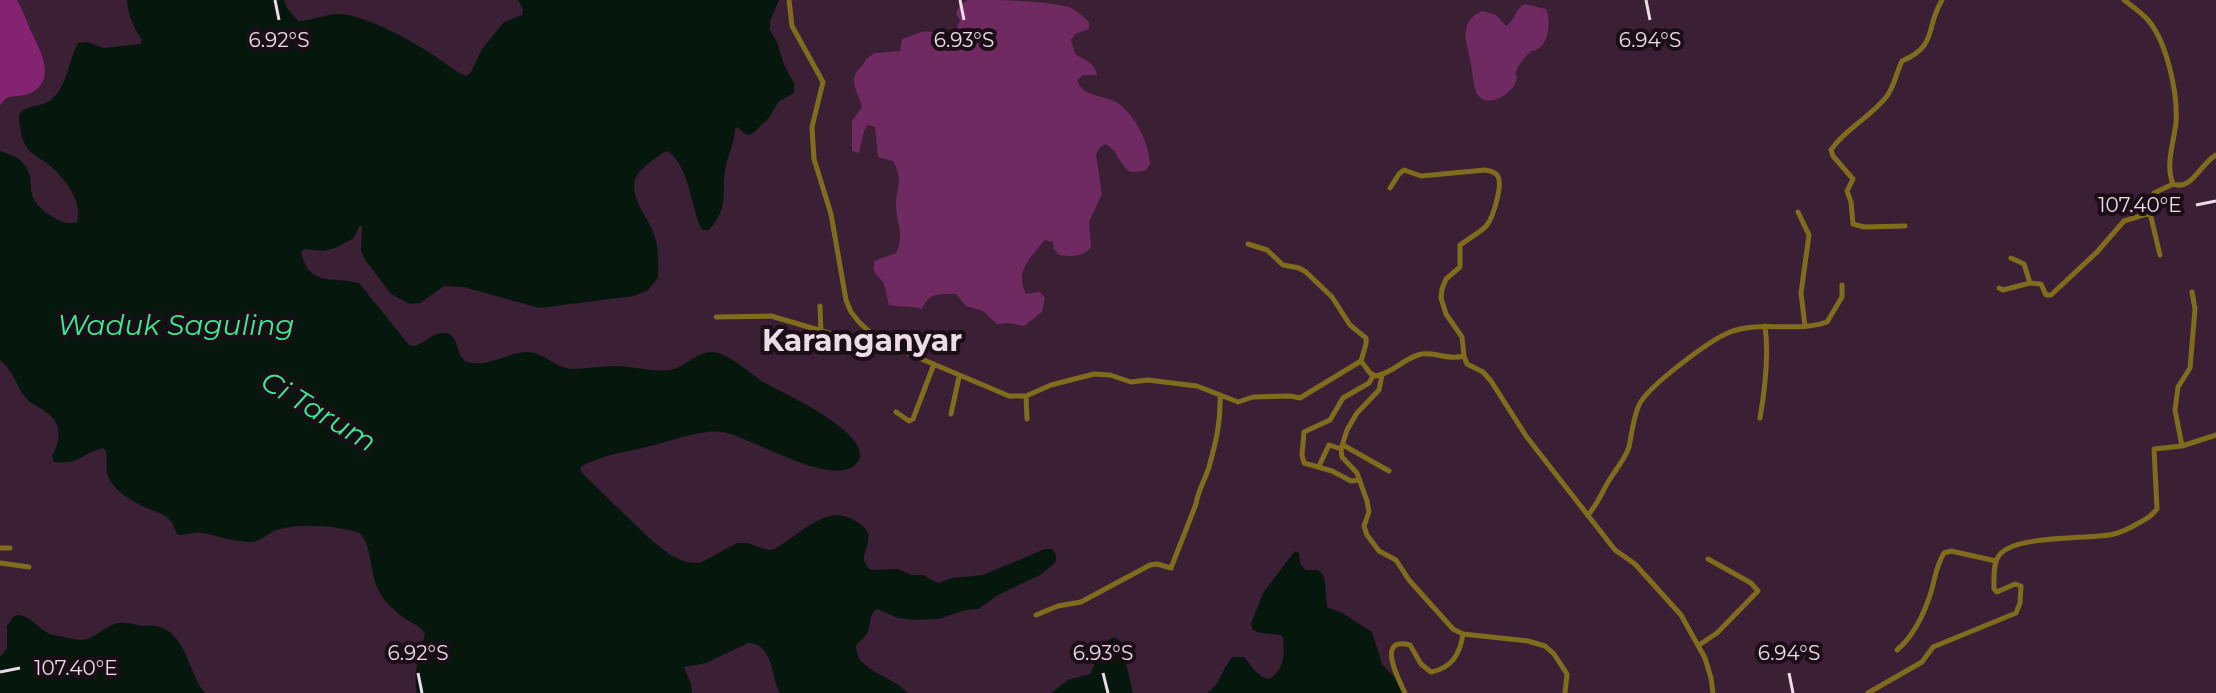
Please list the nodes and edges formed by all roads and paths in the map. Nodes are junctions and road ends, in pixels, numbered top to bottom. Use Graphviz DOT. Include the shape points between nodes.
graph roads {
  1 [pos="789,0"];
  2 [pos="1942,0"];
  3 [pos="2124,0"];
  4 [pos="2216,155"];
  5 [pos="2173,184"];
  6 [pos="1390,188"];
  7 [pos="1798,212"];
  8 [pos="2150,213"];
  9 [pos="1905,226"];
  10 [pos="1248,244"];
  11 [pos="2160,255"];
  12 [pos="2011,258"];
  13 [pos="2030,283"];
  14 [pos="1842,285"];
  15 [pos="1999,288"];
  16 [pos="2192,292"];
  17 [pos="820,306"];
  18 [pos="716,317"];
  19 [pos="1765,326"];
  20 [pos="1805,326"];
  21 [pos="821,332"];
  22 [pos="879,341"];
  23 [pos="1464,356"];
  24 [pos="1361,361"];
  25 [pos="934,364"];
  26 [pos="1382,375"];
  27 [pos="1373,376"];
  28 [pos="959,377"];
  29 [pos="1220,395"];
  30 [pos="1026,396"];
  31 [pos="896,412"];
  32 [pos="951,414"];
  33 [pos="1760,418"];
  34 [pos="1027,419"];
  35 [pos="2216,435"];
  36 [pos="2182,446"];
  37 [pos="1342,447"];
  38 [pos="1319,466"];
  39 [pos="1389,471"];
  40 [pos="1359,480"];
  41 [pos="1588,515"];
  42 [pos="0,548"];
  43 [pos="10,548"];
  44 [pos="1708,559"];
  45 [pos="1996,561"];
  46 [pos="0,563"];
  47 [pos="29,567"];
  48 [pos="1036,615"];
  49 [pos="1463,634"];
  50 [pos="1699,645"];
  51 [pos="1897,650"];
  52 [pos="1405,693"];
  53 [pos="1565,693"];
  54 [pos="1713,693"];
  55 [pos="1868,693"];
  1 -- 22 [label="street" via="792,26 823,82 812,127 814,159 831,214 846,300"];
  2 -- 9 [label="street" via="1925,45 1902,61 1887,96 1831,150 1853,179 1847,191 1853,224"];
  3 -- 5 [label="street" via="2149,21 2170,73 2176,109"];
  4 -- 5 [label="street" via="2187,185"];
  5 -- 8 [label="street" via="2154,193"];
  6 -- 23 [label="street" via="1407,170 1421,176 1485,170 1498,176 1492,218 1460,245 1460,267 1442,289 1443,306 1462,337"];
  7 -- 20 [label="street" via="1809,235 1801,293"];
  8 -- 11 [label="street"];
  8 -- 13 [label="street" via="2124,221 2051,295 2041,284"];
  10 -- 24 [label="street" via="1267,250 1283,265 1303,269 1329,293 1350,325 1366,338"];
  12 -- 13 [label="street" via="2024,264"];
  13 -- 15 [label="street"];
  14 -- 20 [label="street" via="1830,319"];
  16 -- 36 [label="street" via="2190,368 2178,387 2175,410"];
  17 -- 21 [label="street"];
  18 -- 21 [label="street" via="771,316"];
  19 -- 20 [label="street"];
  19 -- 33 [label="street"];
  19 -- 41 [label="street" via="1720,337 1643,398 1624,458"];
  21 -- 22 [label="street"];
  22 -- 25 [label="street"];
  23 -- 26 [label="street" via="1418,355"];
  23 -- 41 [label="street" via="1491,381"];
  24 -- 27 [label="street"];
  24 -- 29 [label="street" via="1301,398 1253,397 1238,402"];
  25 -- 28 [label="street"];
  25 -- 31 [label="street" via="913,419"];
  26 -- 27 [label="street"];
  26 -- 37 [label="street" via="1379,390 1357,413"];
  27 -- 38 [label="street" via="1343,398 1330,420 1304,432 1303,461"];
  28 -- 30 [label="street" via="1002,394"];
  28 -- 32 [label="street"];
  29 -- 30 [label="street" via="1197,386 1094,374"];
  29 -- 48 [label="street" via="1219,433 1171,568 1150,565 1088,599"];
  30 -- 34 [label="street"];
  35 -- 36 [label="street"];
  36 -- 45 [label="street" via="2154,449 2155,513 2115,534 2019,545"];
  37 -- 38 [label="street" via="1329,445"];
  37 -- 39 [label="street"];
  37 -- 40 [label="street" via="1342,457"];
  38 -- 40 [label="street"];
  40 -- 49 [label="street" via="1369,506 1367,535 1382,554 1396,560 1447,626"];
  41 -- 50 [label="street" via="1615,550 1635,564 1681,615"];
  42 -- 43 [label="street"];
  44 -- 50 [label="street" via="1758,591"];
  45 -- 51 [label="street" via="1944,553 1925,612"];
  45 -- 55 [label="street" via="1996,592 2021,586 2016,613 1933,647 1922,662"];
  46 -- 47 [label="street"];
  49 -- 52 [label="street" via="1455,661 1437,672 1424,668 1410,645 1395,647 1392,661"];
  49 -- 53 [label="street" via="1545,646 1567,674"];
  50 -- 54 [label="street"];
}
